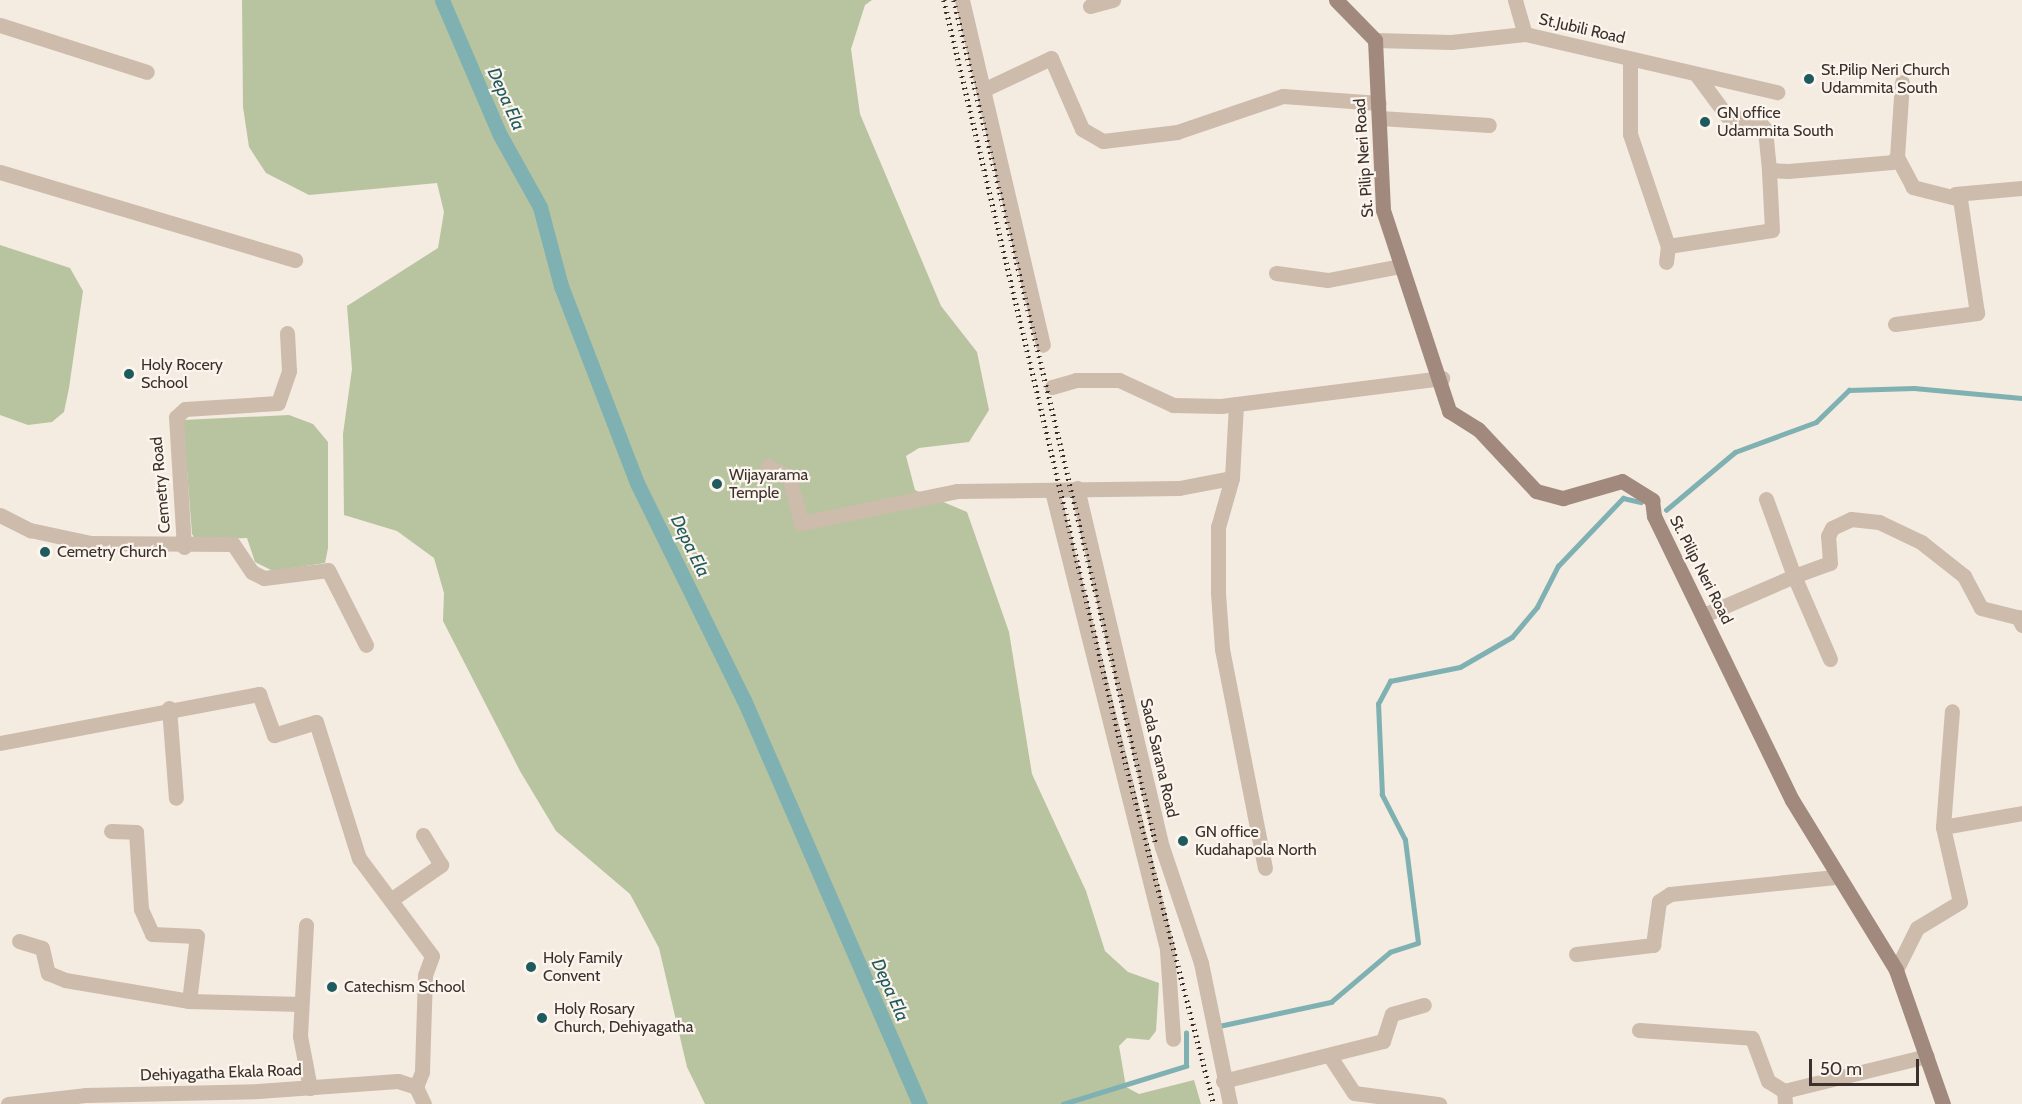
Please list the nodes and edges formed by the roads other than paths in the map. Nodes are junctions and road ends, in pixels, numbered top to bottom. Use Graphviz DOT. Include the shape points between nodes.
graph roads {
  1 [pos="962,0"];
  2 [pos="1113,0"];
  3 [pos="1335,0"];
  4 [pos="1515,0"];
  5 [pos="1090,6"];
  6 [pos="0,25"];
  7 [pos="1525,34"];
  8 [pos="1375,40"];
  9 [pos="1630,59"];
  10 [pos="147,72"];
  11 [pos="1696,74"];
  12 [pos="1902,82"];
  13 [pos="983,90"];
  14 [pos="1777,92"];
  15 [pos="1379,111"];
  16 [pos="1489,125"];
  17 [pos="1897,157"];
  18 [pos="1768,170"];
  19 [pos="0,172"];
  20 [pos="2022,189"];
  21 [pos="1955,194"];
  22 [pos="1668,246"];
  23 [pos="295,260"];
  24 [pos="1666,262"];
  25 [pos="1400,266"];
  26 [pos="1276,273"];
  27 [pos="1895,324"];
  28 [pos="287,333"];
  29 [pos="1043,345"];
  30 [pos="1442,378"];
  31 [pos="1052,387"];
  32 [pos="1236,404"];
  33 [pos="768,466"];
  34 [pos="1232,478"];
  35 [pos="1077,488"];
  36 [pos="1052,491"];
  37 [pos="1766,499"];
  38 [pos="0,515"];
  39 [pos="184,547"];
  40 [pos="1794,576"];
  41 [pos="1704,615"];
  42 [pos="2022,625"];
  43 [pos="366,645"];
  44 [pos="1830,659"];
  45 [pos="169,708"];
  46 [pos="1952,711"];
  47 [pos="0,743"];
  48 [pos="176,798"];
  49 [pos="2022,813"];
  50 [pos="1942,826"];
  51 [pos="111,831"];
  52 [pos="423,835"];
  53 [pos="1264,868"];
  54 [pos="1835,877"];
  55 [pos="392,899"];
  56 [pos="306,925"];
  57 [pos="19,942"];
  58 [pos="1576,954"];
  59 [pos="1896,970"];
  60 [pos="189,1001"];
  61 [pos="302,1004"];
  62 [pos="1424,1005"];
  63 [pos="1639,1030"];
  64 [pos="1173,1039"];
  65 [pos="1329,1055"];
  66 [pos="1927,1056"];
  67 [pos="1223,1081"];
  68 [pos="416,1087"];
  69 [pos="310,1088"];
  70 [pos="1784,1097"];
  71 [pos="86,1099"];
  72 [pos="8,1104"];
  73 [pos="424,1104"];
  74 [pos="1230,1104"];
  75 [pos="1439,1104"];
  76 [pos="1943,1104"];
  1 -- 13 [label="street"];
  2 -- 5 [label="street"];
  3 -- 8 [label="street"];
  4 -- 7 [label="street"];
  6 -- 10 [label="street"];
  7 -- 8 [label="street, St.Jubili Road" via="1451,42"];
  7 -- 9 [label="street, St.Jubili Road"];
  8 -- 15 [label="street, St. Pilip Neri Road"];
  9 -- 11 [label="street, St.Jubili Road"];
  9 -- 22 [label="street" via="1630,134"];
  11 -- 14 [label="street, St.Jubili Road"];
  11 -- 18 [label="street" via="1727,116 1759,122 1765,129"];
  12 -- 17 [label="street"];
  13 -- 15 [label="street" via="1052,58 1082,129 1103,141 1178,132 1283,96"];
  13 -- 29 [label="street"];
  15 -- 16 [label="street"];
  15 -- 25 [label="street, St. Pilip Neri Road" via="1383,210"];
  17 -- 18 [label="street" via="1853,168"];
  17 -- 21 [label="street" via="1913,187"];
  18 -- 22 [label="street" via="1772,230"];
  19 -- 23 [label="street"];
  20 -- 21 [label="street"];
  21 -- 27 [label="street" via="1977,313"];
  22 -- 24 [label="street"];
  25 -- 26 [label="street" via="1328,280"];
  25 -- 30 [label="street, St. Pilip Neri Road"];
  28 -- 39 [label="street, Cemetry Road" via="289,371 278,403 185,409 176,417"];
  30 -- 32 [label="street"];
  30 -- 41 [label="street, St. Pilip Neri Road" via="1449,411 1478,429 1536,491 1563,498 1622,481 1652,500 1653,516"];
  31 -- 32 [label="street" via="1076,380 1119,380 1173,405"];
  32 -- 34 [label="street"];
  33 -- 36 [label="street" via="789,477 801,523 957,491"];
  34 -- 35 [label="street" via="1179,488"];
  34 -- 53 [label="street" via="1218,527 1221,626"];
  35 -- 36 [label="street"];
  35 -- 67 [label="street, Sada Sarana Road" via="1162,848 1201,963"];
  36 -- 64 [label="street" via="1167,950"];
  37 -- 40 [label="street"];
  38 -- 39 [label="street, Cemetry Road" via="30,530 90,543"];
  39 -- 43 [label="street, Cemetry Road" via="233,544 252,572 264,578 328,570"];
  40 -- 41 [label="street"];
  40 -- 42 [label="street" via="1830,563 1832,528 1851,519 1879,522 1946,560 1973,586 1982,608 2018,617"];
  40 -- 44 [label="street"];
  41 -- 54 [label="street, St. Pilip Neri Road"];
  45 -- 47 [label="street"];
  45 -- 48 [label="street"];
  45 -- 55 [label="street" via="259,694 274,735 316,722 359,858"];
  46 -- 50 [label="street"];
  49 -- 50 [label="street"];
  50 -- 59 [label="street" via="1960,902 1917,928"];
  51 -- 60 [label="street" via="136,832 141,909 152,934 197,936"];
  52 -- 55 [label="street" via="441,865"];
  54 -- 58 [label="street" via="1670,894 1659,901 1653,945"];
  54 -- 59 [label="street, St. Pilip Neri Road"];
  55 -- 68 [label="street" via="432,956 424,975 422,1072"];
  56 -- 61 [label="street"];
  57 -- 60 [label="street" via="42,948 48,973 65,980"];
  59 -- 66 [label="street, St. Pilip Neri Road"];
  60 -- 61 [label="street"];
  61 -- 69 [label="street" via="300,1036"];
  62 -- 65 [label="street" via="1392,1014 1383,1041"];
  63 -- 70 [label="street" via="1752,1038 1768,1081"];
  65 -- 67 [label="street"];
  65 -- 75 [label="street" via="1354,1093"];
  66 -- 70 [label="street"];
  66 -- 76 [label="street, St. Pilip Neri Road"];
  67 -- 74 [label="street, Sada Sarana Road"];
  68 -- 69 [label="street, Dehiyagatha Ekala Road" via="398,1081"];
  68 -- 73 [label="street"];
  69 -- 71 [label="street, Dehiyagatha Ekala Road"];
  71 -- 72 [label="street, Dehiyagatha Ekala Road"];
}
